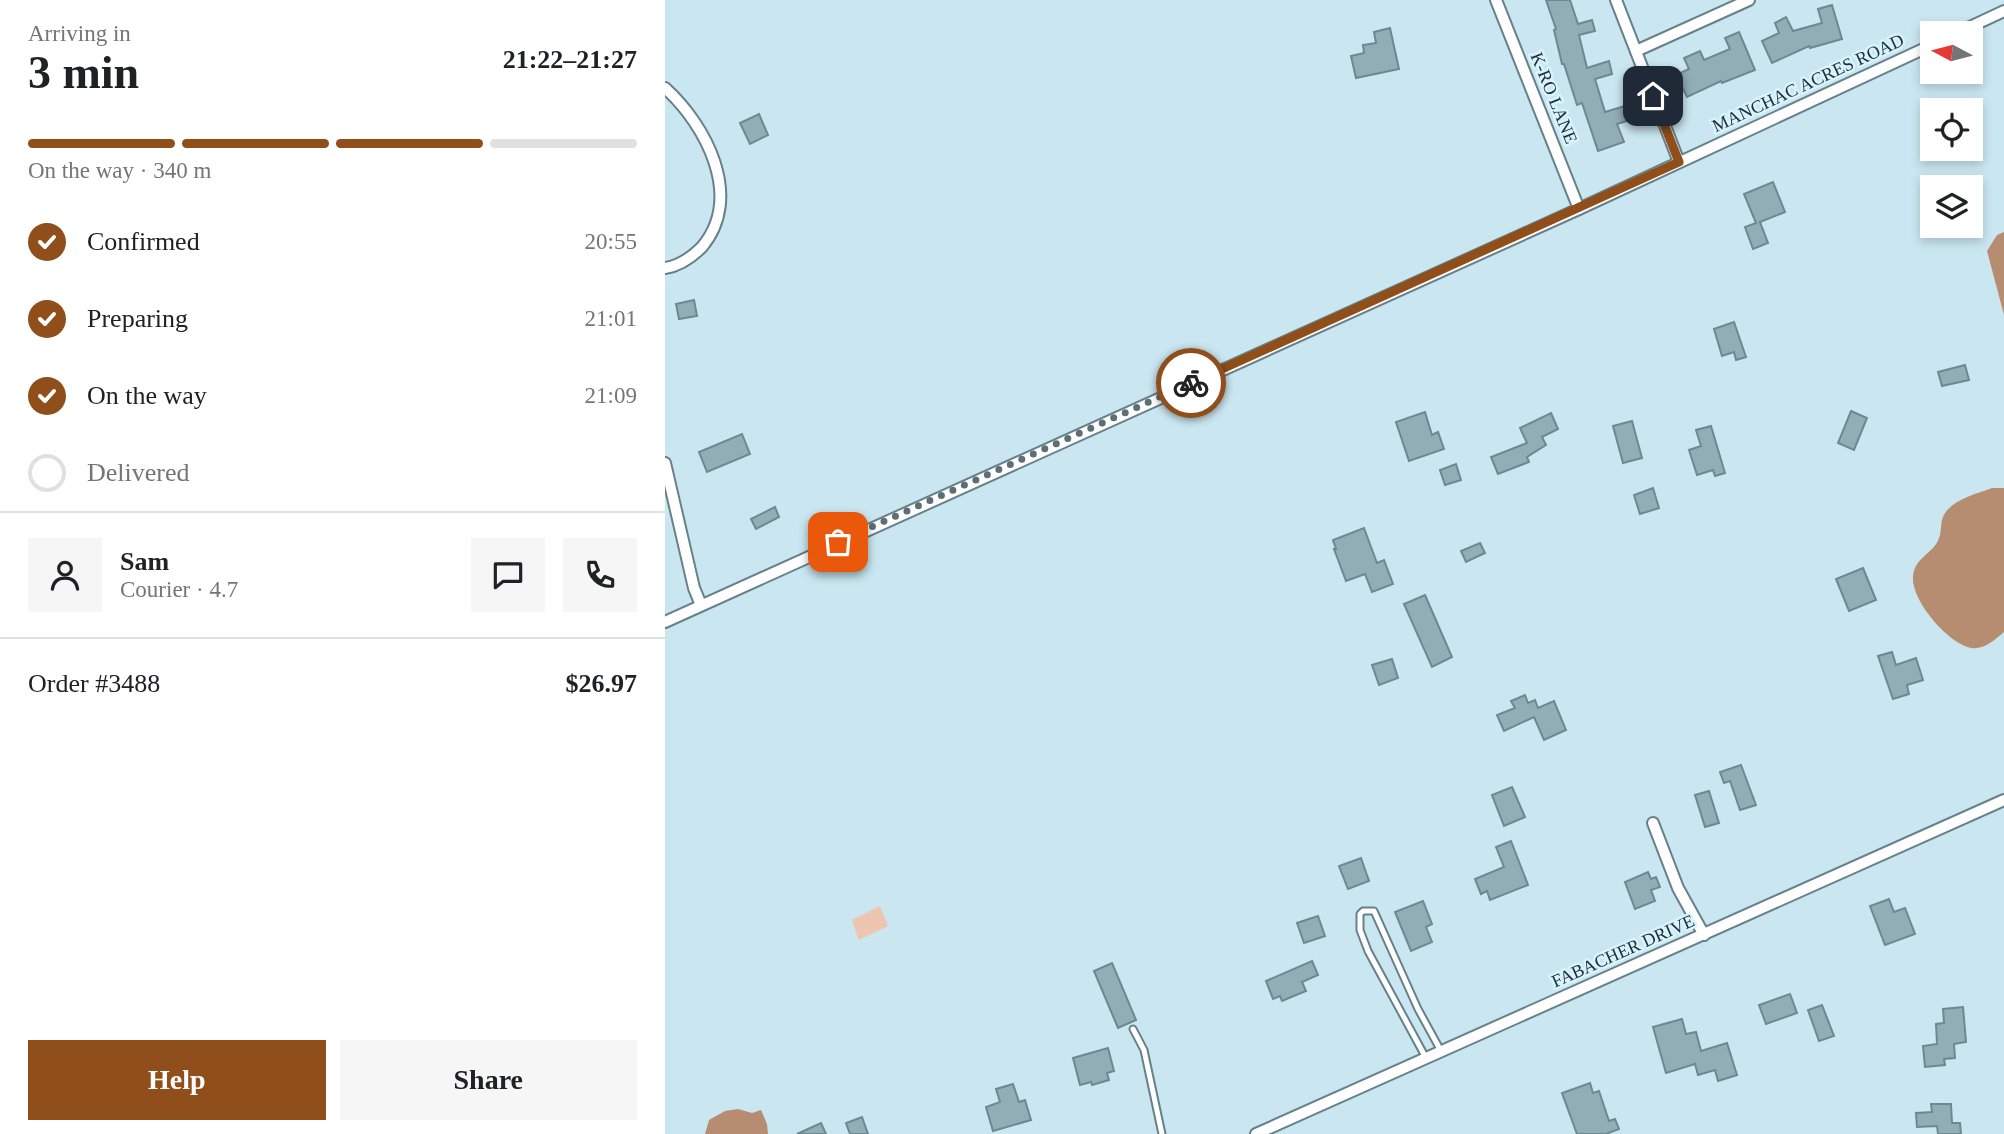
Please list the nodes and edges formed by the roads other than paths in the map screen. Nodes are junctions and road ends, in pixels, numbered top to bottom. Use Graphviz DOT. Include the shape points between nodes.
graph roads {
  1 [pos="1496,0"];
  2 [pos="1616,0"];
  3 [pos="1749,0"];
  4 [pos="2004,11"];
  5 [pos="1983,21"];
  6 [pos="1636,51"];
  7 [pos="1920,51"];
  8 [pos="665,88"];
  9 [pos="1679,162"];
  10 [pos="1579,209"];
  11 [pos="665,268"];
  12 [pos="665,463"];
  13 [pos="701,605"];
  14 [pos="665,622"];
  15 [pos="2004,800"];
  16 [pos="1653,823"];
  17 [pos="1704,935"];
  18 [pos="1133,1029"];
  19 [pos="1441,1051"];
  20 [pos="1426,1058"];
  21 [pos="1162,1134"];
  22 [pos="1256,1134"];
  1 -- 10 [label="street, K-RO LANE"];
  2 -- 6 [label="street"];
  3 -- 6 [label="street"];
  4 -- 5 [label="street"];
  6 -- 9 [label="street"];
  7 -- 9 [label="street, MANCHAC ACRES ROAD"];
  8 -- 11 [label="street" via="682,105 712,154 719,203 707,240 683,262"];
  9 -- 10 [label="street, MANCHAC ACRES ROAD"];
  10 -- 13 [label="street, MANCHAC ACRES ROAD"];
  12 -- 13 [label="street"];
  13 -- 14 [label="street, MANCHAC ACRES ROAD"];
  15 -- 17 [label="street, FABACHER DRIVE"];
  16 -- 17 [label="street" via="1678,888"];
  17 -- 19 [label="street, FABACHER DRIVE"];
  18 -- 21 [label="lane" via="1144,1050"];
  19 -- 20 [label="street, FABACHER DRIVE"];
  19 -- 20 [label="lane" via="1374,911 1363,911 1360,930 1368,951"];
  20 -- 22 [label="street, FABACHER DRIVE"];
}
